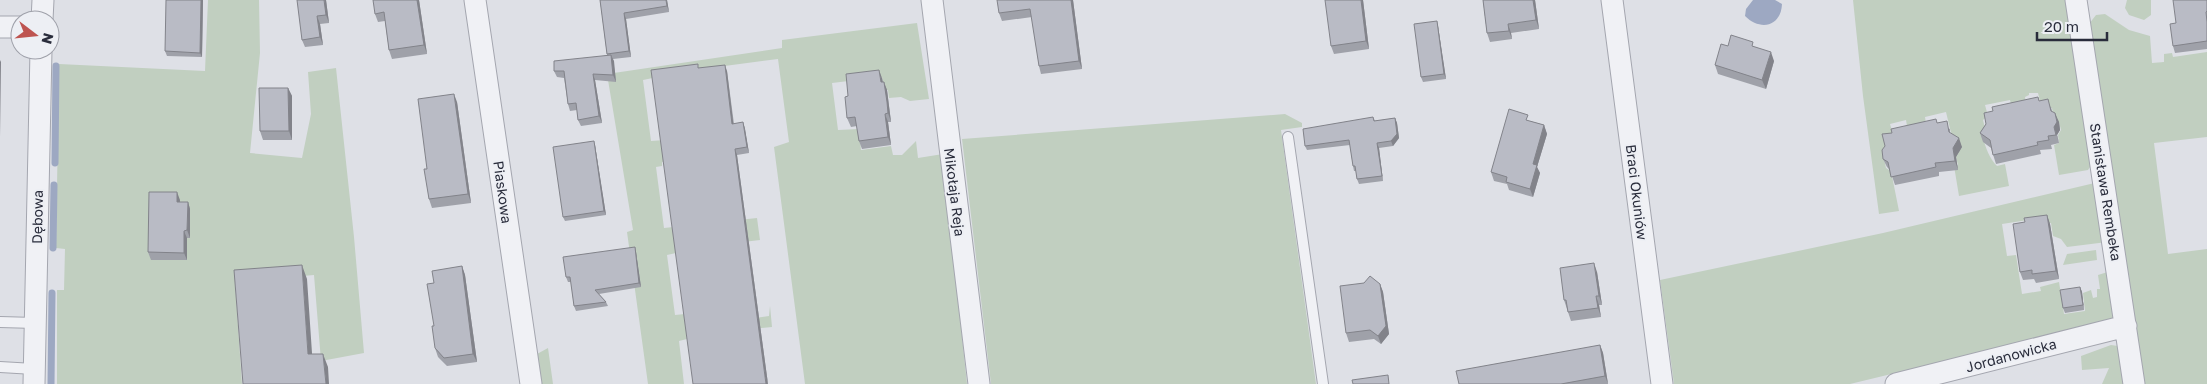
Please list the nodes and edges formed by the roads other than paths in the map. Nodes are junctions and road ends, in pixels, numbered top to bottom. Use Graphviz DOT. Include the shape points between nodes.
graph roads {
  1 [pos="475,0"];
  2 [pos="932,0"];
  3 [pos="1612,0"];
  4 [pos="2076,0"];
  5 [pos="41,60"];
  6 [pos="1288,137"];
  7 [pos="0,322"];
  8 [pos="35,323"];
  9 [pos="2126,326"];
  10 [pos="0,367"];
  11 [pos="34,376"];
  12 [pos="1958,377"];
  13 [pos="531,384"];
  14 [pos="979,384"];
  15 [pos="1323,384"];
  16 [pos="1662,384"];
  17 [pos="1896,384"];
  18 [pos="2134,384"];
  1 -- 13 [label="street, Piaskowa"];
  2 -- 14 [label="street, Mikołaja Reja"];
  3 -- 16 [label="street, Braci Okuniów"];
  4 -- 9 [label="street, Stanisława Rembeka"];
  5 -- 8 [label="street, Dębowa"];
  6 -- 15 [label="lane"];
  7 -- 8 [label="lane"];
  8 -- 11 [label="street, Dębowa"];
  9 -- 12 [label="street, Jordanowicka"];
  9 -- 18 [label="street, Stanisława Rembeka"];
  10 -- 11 [label="lane"];
  12 -- 17 [label="street, Jordanowicka"];
}
